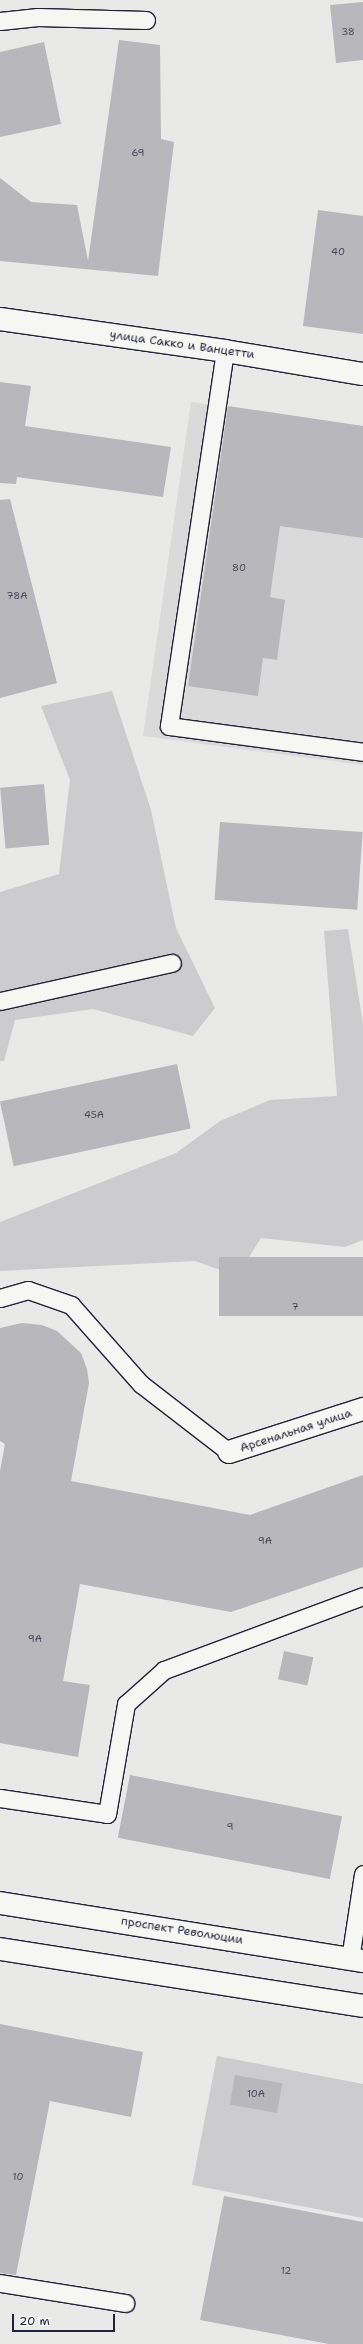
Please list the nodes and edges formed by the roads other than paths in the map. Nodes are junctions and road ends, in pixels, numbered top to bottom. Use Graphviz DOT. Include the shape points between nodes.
graph roads {
  1 [pos="146,20"];
  2 [pos="0,21"];
  3 [pos="0,319"];
  4 [pos="226,351"];
  5 [pos="363,374"];
  6 [pos="363,752"];
  7 [pos="172,962"];
  8 [pos="0,1002"];
  9 [pos="0,1298"];
  10 [pos="363,1409"];
  11 [pos="229,1452"];
  12 [pos="363,1596"];
  13 [pos="0,1798"];
  14 [pos="363,1874"];
  15 [pos="0,1903"];
  16 [pos="0,1949"];
  17 [pos="357,1960"];
  18 [pos="363,2006"];
  19 [pos="0,2283"];
  20 [pos="125,2303"];
  1 -- 2 [label="lane" via="38,17"];
  3 -- 4 [label="main road, улица Сакко и Ванцетти"];
  4 -- 5 [label="main road, улица Сакко и Ванцетти"];
  4 -- 6 [label="lane" via="169,726"];
  7 -- 8 [label="lane"];
  9 -- 11 [label="lane" via="28,1290 71,1306 141,1384"];
  10 -- 11 [label="main road, Арсенальная улица"];
  12 -- 13 [label="lane" via="164,1670 126,1704 107,1814"];
  14 -- 17 [label="lane"];
  15 -- 17 [label="main road, проспект Революции"];
  16 -- 18 [label="main road"];
  19 -- 20 [label="lane"];
}
